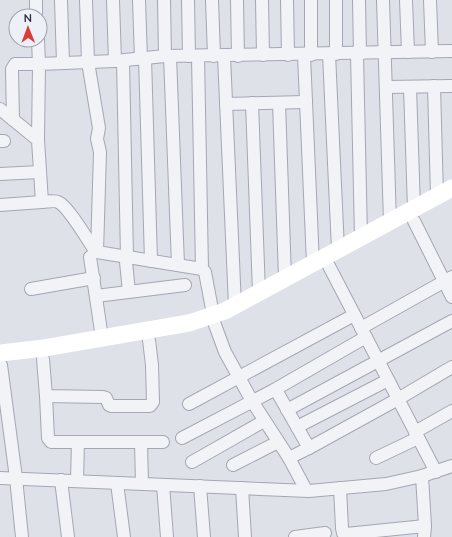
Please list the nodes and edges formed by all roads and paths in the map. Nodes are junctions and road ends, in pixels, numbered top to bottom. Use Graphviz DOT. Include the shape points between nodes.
graph roads {
  1 [pos="61,0"];
  2 [pos="86,0"];
  3 [pos="113,0"];
  4 [pos="139,0"];
  5 [pos="164,0"];
  6 [pos="188,0"];
  7 [pos="212,0"];
  8 [pos="237,0"];
  9 [pos="262,0"];
  10 [pos="287,0"];
  11 [pos="310,0"];
  12 [pos="336,0"];
  13 [pos="359,0"];
  14 [pos="383,0"];
  15 [pos="406,0"];
  16 [pos="430,0"];
  17 [pos="38,48"];
  18 [pos="452,51"];
  19 [pos="408,52"];
  20 [pos="432,52"];
  21 [pos="385,53"];
  22 [pos="333,54"];
  23 [pos="358,54"];
  24 [pos="264,55"];
  25 [pos="288,55"];
  26 [pos="308,55"];
  27 [pos="168,56"];
  28 [pos="194,56"];
  29 [pos="219,56"];
  30 [pos="238,56"];
  31 [pos="143,59"];
  32 [pos="119,61"];
  33 [pos="88,62"];
  34 [pos="63,63"];
  35 [pos="39,64"];
  36 [pos="410,86"];
  37 [pos="434,86"];
  38 [pos="452,86"];
  39 [pos="386,87"];
  40 [pos="306,102"];
  41 [pos="252,103"];
  42 [pos="279,103"];
  43 [pos="226,104"];
  44 [pos="0,109"];
  45 [pos="13,120"];
  46 [pos="38,140"];
  47 [pos="40,172"];
  48 [pos="0,174"];
  49 [pos="452,188"];
  50 [pos="445,198"];
  51 [pos="42,202"];
  52 [pos="0,205"];
  53 [pos="414,215"];
  54 [pos="390,222"];
  55 [pos="360,238"];
  56 [pos="338,250"];
  57 [pos="94,255"];
  58 [pos="126,259"];
  59 [pos="151,261"];
  60 [pos="312,264"];
  61 [pos="178,265"];
  62 [pos="329,266"];
  63 [pos="202,269"];
  64 [pos="94,278"];
  65 [pos="285,278"];
  66 [pos="448,280"];
  67 [pos="185,285"];
  68 [pos="31,289"];
  69 [pos="129,292"];
  70 [pos="259,293"];
  71 [pos="96,296"];
  72 [pos="452,297"];
  73 [pos="235,306"];
  74 [pos="354,315"];
  75 [pos="214,320"];
  76 [pos="452,321"];
  77 [pos="364,332"];
  78 [pos="102,338"];
  79 [pos="149,340"];
  80 [pos="43,359"];
  81 [pos="0,361"];
  82 [pos="378,361"];
  83 [pos="452,367"];
  84 [pos="239,376"];
  85 [pos="388,380"];
  86 [pos="274,390"];
  87 [pos="46,396"];
  88 [pos="398,399"];
  89 [pos="252,401"];
  90 [pos="189,404"];
  91 [pos="287,410"];
  92 [pos="452,411"];
  93 [pos="264,421"];
  94 [pos="297,427"];
  95 [pos="417,435"];
  96 [pos="182,438"];
  97 [pos="78,442"];
  98 [pos="140,442"];
  99 [pos="163,442"];
  100 [pos="278,442"];
  101 [pos="309,448"];
  102 [pos="289,458"];
  103 [pos="376,458"];
  104 [pos="192,462"];
  105 [pos="233,464"];
  106 [pos="452,466"];
  107 [pos="436,472"];
  108 [pos="422,476"];
  109 [pos="0,478"];
  110 [pos="16,478"];
  111 [pos="61,480"];
  112 [pos="77,481"];
  113 [pos="117,483"];
  114 [pos="142,484"];
  115 [pos="163,485"];
  116 [pos="200,486"];
  117 [pos="242,488"];
  118 [pos="340,488"];
  119 [pos="306,490"];
  120 [pos="424,532"];
  121 [pos="325,533"];
  122 [pos="22,537"];
  123 [pos="68,537"];
  124 [pos="124,537"];
  125 [pos="167,537"];
  126 [pos="204,537"];
  127 [pos="245,537"];
  128 [pos="295,537"];
  1 -- 34 [label="street"];
  2 -- 33 [label="street"];
  3 -- 32 [label="street"];
  4 -- 31 [label="street"];
  5 -- 27 [label="street"];
  6 -- 28 [label="street"];
  7 -- 29 [label="street"];
  8 -- 30 [label="street"];
  9 -- 24 [label="street"];
  10 -- 25 [label="street"];
  11 -- 26 [label="street"];
  12 -- 22 [label="street"];
  13 -- 23 [label="street"];
  14 -- 21 [label="street"];
  15 -- 19 [label="street"];
  16 -- 20 [label="street"];
  17 -- 35 [label="street"];
  18 -- 20 [label="street"];
  19 -- 20 [label="street"];
  19 -- 21 [label="street"];
  21 -- 23 [label="street"];
  21 -- 39 [label="street"];
  22 -- 23 [label="street"];
  22 -- 26 [label="street"];
  22 -- 56 [label="street"];
  23 -- 55 [label="street"];
  24 -- 25 [label="street"];
  24 -- 30 [label="street"];
  25 -- 26 [label="street"];
  26 -- 40 [label="street"];
  27 -- 28 [label="street"];
  27 -- 31 [label="street"];
  27 -- 61 [label="street"];
  28 -- 29 [label="street"];
  28 -- 63 [label="street"];
  29 -- 30 [label="street"];
  29 -- 43 [label="street"];
  31 -- 32 [label="street"];
  31 -- 59 [label="street"];
  32 -- 33 [label="street"];
  32 -- 58 [label="street"];
  33 -- 34 [label="street"];
  33 -- 57 [label="street" via="99,128 97,139 100,152"];
  34 -- 35 [label="street"];
  35 -- 45 [label="street" via="13,66"];
  35 -- 46 [label="street"];
  36 -- 37 [label="street"];
  36 -- 39 [label="street"];
  36 -- 53 [label="street"];
  37 -- 38 [label="street"];
  37 -- 50 [label="street"];
  39 -- 54 [label="street"];
  40 -- 42 [label="street"];
  40 -- 60 [label="street"];
  41 -- 42 [label="street"];
  41 -- 43 [label="street"];
  41 -- 70 [label="street"];
  42 -- 65 [label="street"];
  43 -- 73 [label="street"];
  44 -- 45 [label="street"];
  45 -- 46 [label="street"];
  46 -- 47 [label="street"];
  47 -- 48 [label="street"];
  47 -- 51 [label="street"];
  49 -- 50 [label="street"];
  50 -- 53 [label="street"];
  51 -- 52 [label="street"];
  51 -- 57 [label="street" via="56,201 68,211 94,249"];
  53 -- 54 [label="street"];
  53 -- 62 [label="street"];
  53 -- 66 [label="street"];
  54 -- 55 [label="street"];
  55 -- 56 [label="street"];
  56 -- 60 [label="street"];
  57 -- 58 [label="street"];
  57 -- 64 [label="street"];
  58 -- 59 [label="street"];
  58 -- 69 [label="street"];
  59 -- 61 [label="street"];
  60 -- 65 [label="street"];
  61 -- 63 [label="street"];
  62 -- 74 [label="street"];
  62 -- 75 [label="street" via="227,321"];
  63 -- 75 [label="street" via="206,275"];
  64 -- 68 [label="street"];
  64 -- 71 [label="street"];
  65 -- 70 [label="street"];
  66 -- 72 [label="street"];
  66 -- 77 [label="street"];
  67 -- 69 [label="street"];
  69 -- 71 [label="street"];
  70 -- 73 [label="street"];
  71 -- 78 [label="street"];
  73 -- 75 [label="street"];
  74 -- 77 [label="street"];
  74 -- 84 [label="street"];
  75 -- 78 [label="street"];
  75 -- 79 [label="street" via="194,332"];
  75 -- 84 [label="street" via="225,352"];
  76 -- 82 [label="street"];
  77 -- 82 [label="street"];
  77 -- 86 [label="street"];
  78 -- 81 [label="street"];
  79 -- 80 [label="street"];
  79 -- 87 [label="street" via="153,402 150,406 111,406 103,397"];
  80 -- 81 [label="street"];
  80 -- 87 [label="street"];
  81 -- 110 [label="street"];
  82 -- 85 [label="street"];
  82 -- 91 [label="street"];
  83 -- 88 [label="street"];
  84 -- 89 [label="street"];
  84 -- 90 [label="street"];
  85 -- 88 [label="street"];
  85 -- 94 [label="street"];
  86 -- 89 [label="street"];
  86 -- 91 [label="street"];
  87 -- 97 [label="street" via="49,440"];
  88 -- 95 [label="street"];
  88 -- 101 [label="street"];
  89 -- 93 [label="street"];
  89 -- 96 [label="street"];
  91 -- 94 [label="street"];
  92 -- 95 [label="street"];
  93 -- 100 [label="street"];
  93 -- 104 [label="street"];
  94 -- 101 [label="street"];
  95 -- 103 [label="street"];
  95 -- 107 [label="street"];
  97 -- 98 [label="street"];
  97 -- 112 [label="street"];
  98 -- 99 [label="street"];
  98 -- 114 [label="street"];
  100 -- 102 [label="street"];
  100 -- 105 [label="street"];
  101 -- 102 [label="street"];
  102 -- 119 [label="street"];
  106 -- 107 [label="street"];
  107 -- 108 [label="street"];
  108 -- 118 [label="street" via="386,484"];
  108 -- 120 [label="street"];
  109 -- 110 [label="street"];
  110 -- 111 [label="street"];
  110 -- 122 [label="street"];
  111 -- 112 [label="street"];
  111 -- 123 [label="street"];
  112 -- 113 [label="street"];
  113 -- 114 [label="street"];
  113 -- 124 [label="street"];
  114 -- 115 [label="street"];
  115 -- 116 [label="street"];
  115 -- 125 [label="street"];
  116 -- 117 [label="street"];
  116 -- 126 [label="street"];
  117 -- 119 [label="street"];
  117 -- 127 [label="street"];
  118 -- 119 [label="street"];
  118 -- 120 [label="street" via="343,533"];
  121 -- 128 [label="street"];
}
